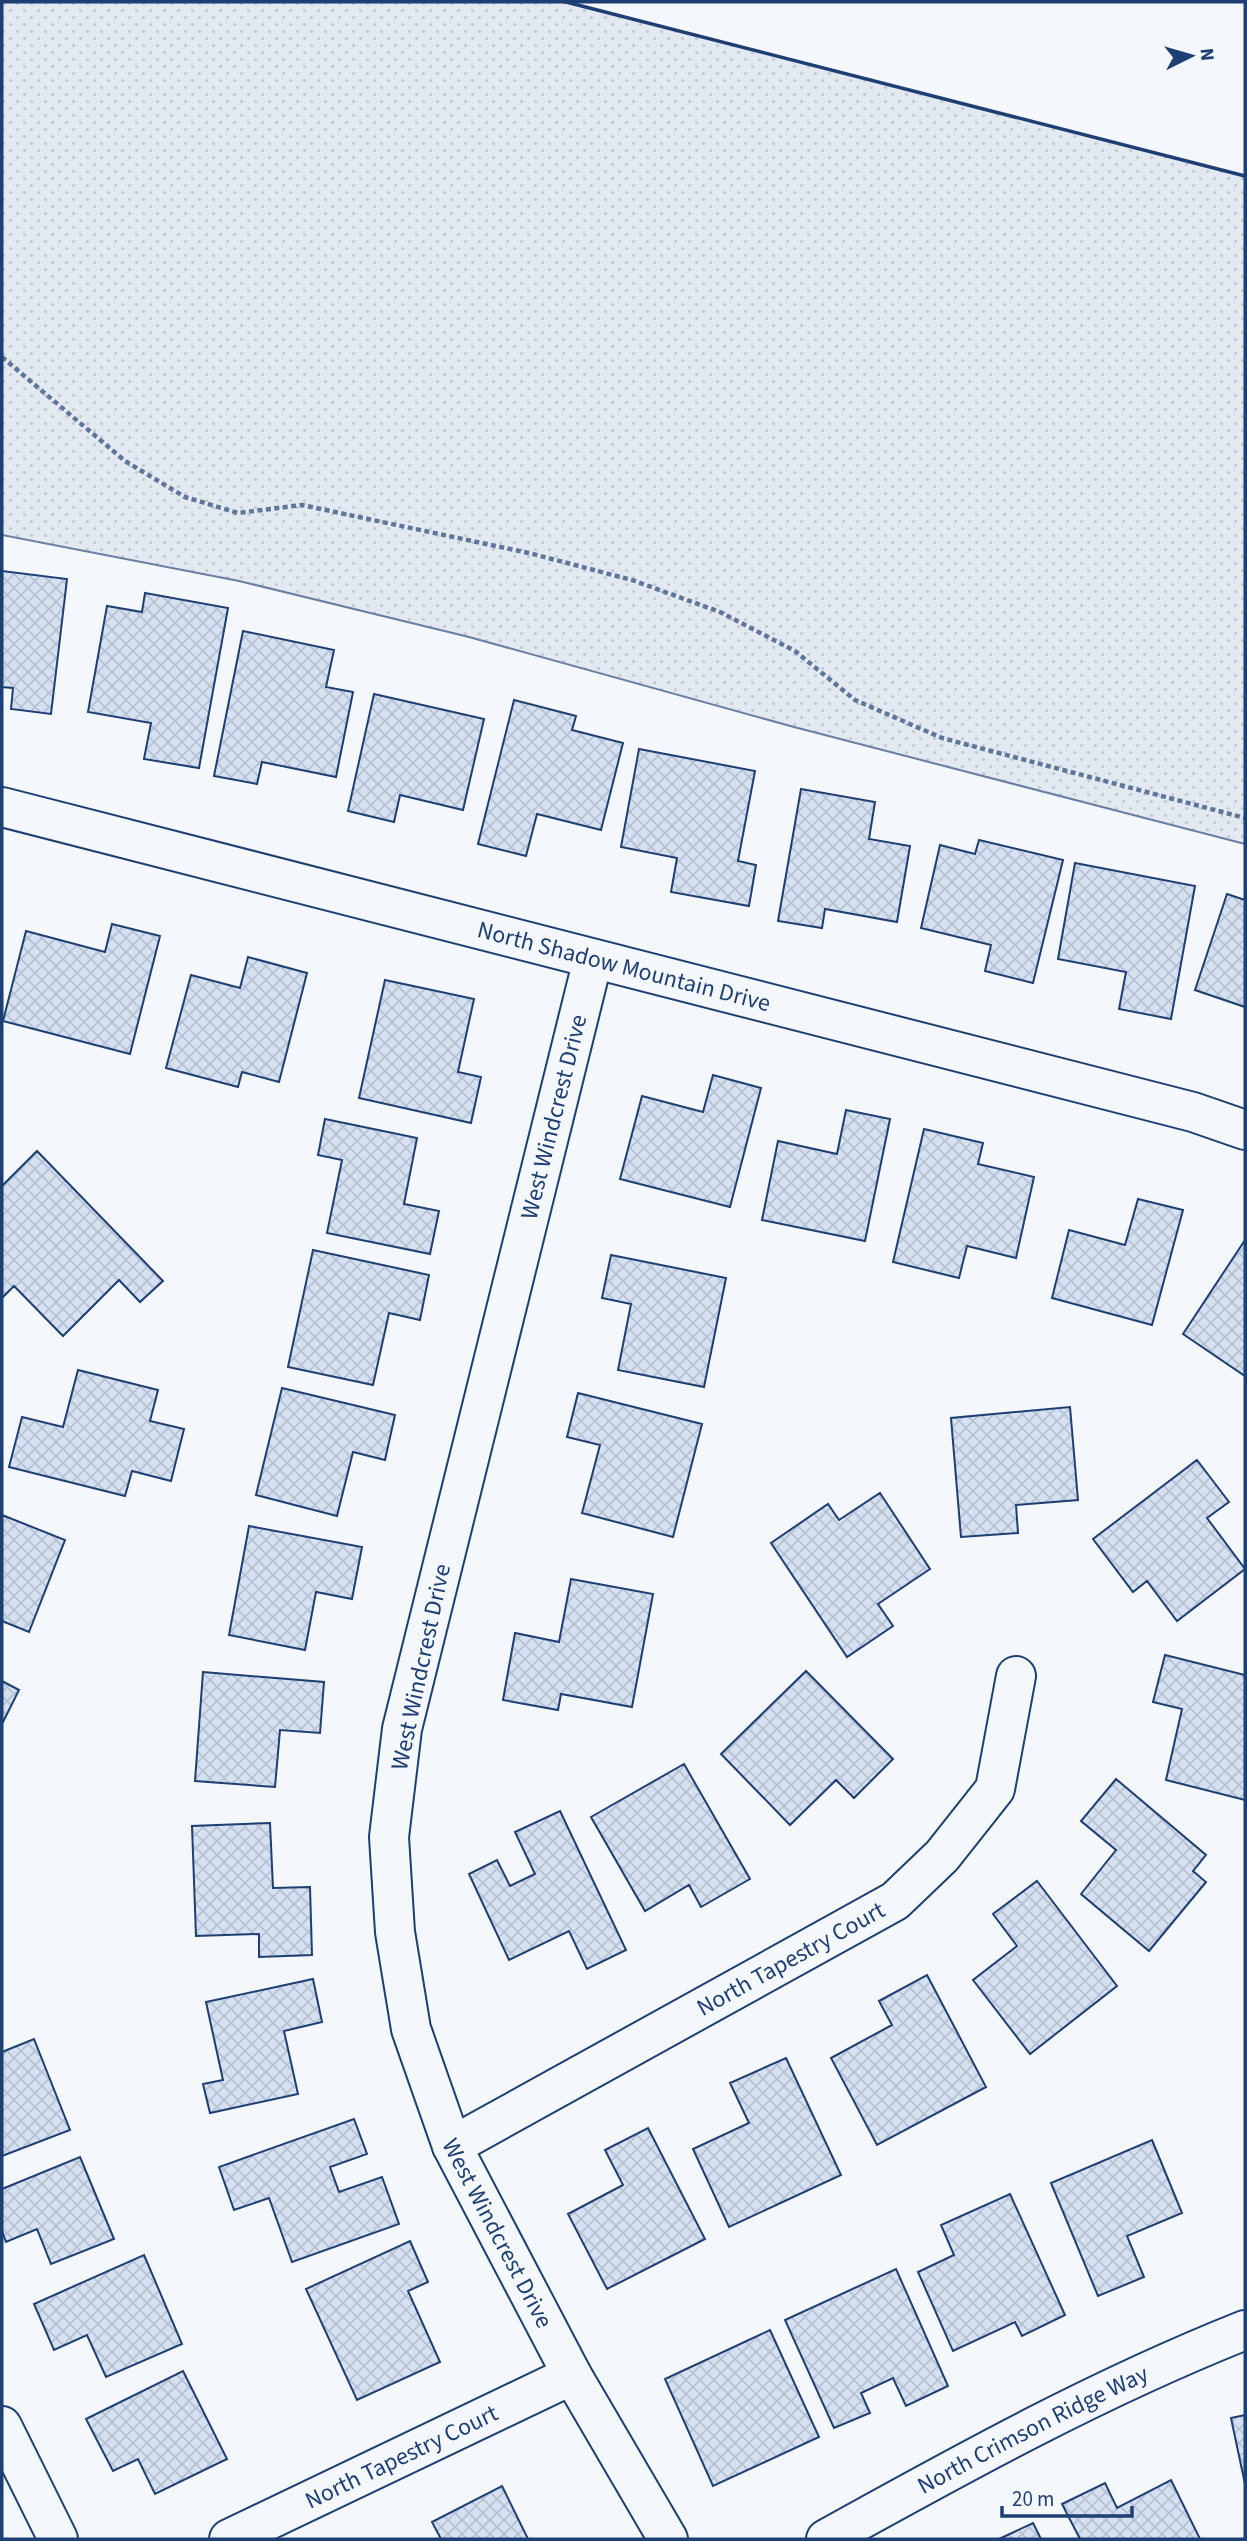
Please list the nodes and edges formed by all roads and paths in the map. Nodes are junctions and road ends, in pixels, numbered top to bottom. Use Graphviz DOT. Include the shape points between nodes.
graph roads {
  1 [pos="2,357"];
  2 [pos="2,807"];
  3 [pos="1245,818"];
  4 [pos="593,959"];
  5 [pos="1245,1130"];
  6 [pos="1016,1676"];
  7 [pos="453,2146"];
  8 [pos="1245,2330"];
  9 [pos="572,2375"];
  10 [pos="2,2426"];
  11 [pos="58,2539"];
  12 [pos="229,2539"];
  13 [pos="668,2539"];
  14 [pos="826,2539"];
  1 -- 3 [label="path" via="125,461 185,497 238,513 302,505 529,553 632,580 720,612 795,651 855,700 942,738"];
  2 -- 4 [label="street, North Shadow Mountain Drive"];
  4 -- 5 [label="street, North Shadow Mountain Drive" via="1179,1109"];
  4 -- 7 [label="street, West Windcrest Drive" via="402,1729 390,1823 395,1932 411,2029"];
  6 -- 7 [label="street, North Tapestry Court" via="995,1789 942,1856 895,1901"];
  7 -- 9 [label="street, West Windcrest Drive"];
  8 -- 14 [label="street, North Crimson Ridge Way" via="1158,2364"];
  9 -- 12 [label="street, North Tapestry Court"];
  9 -- 13 [label="street, West Windcrest Drive"];
  10 -- 11 [label="street"];
}
